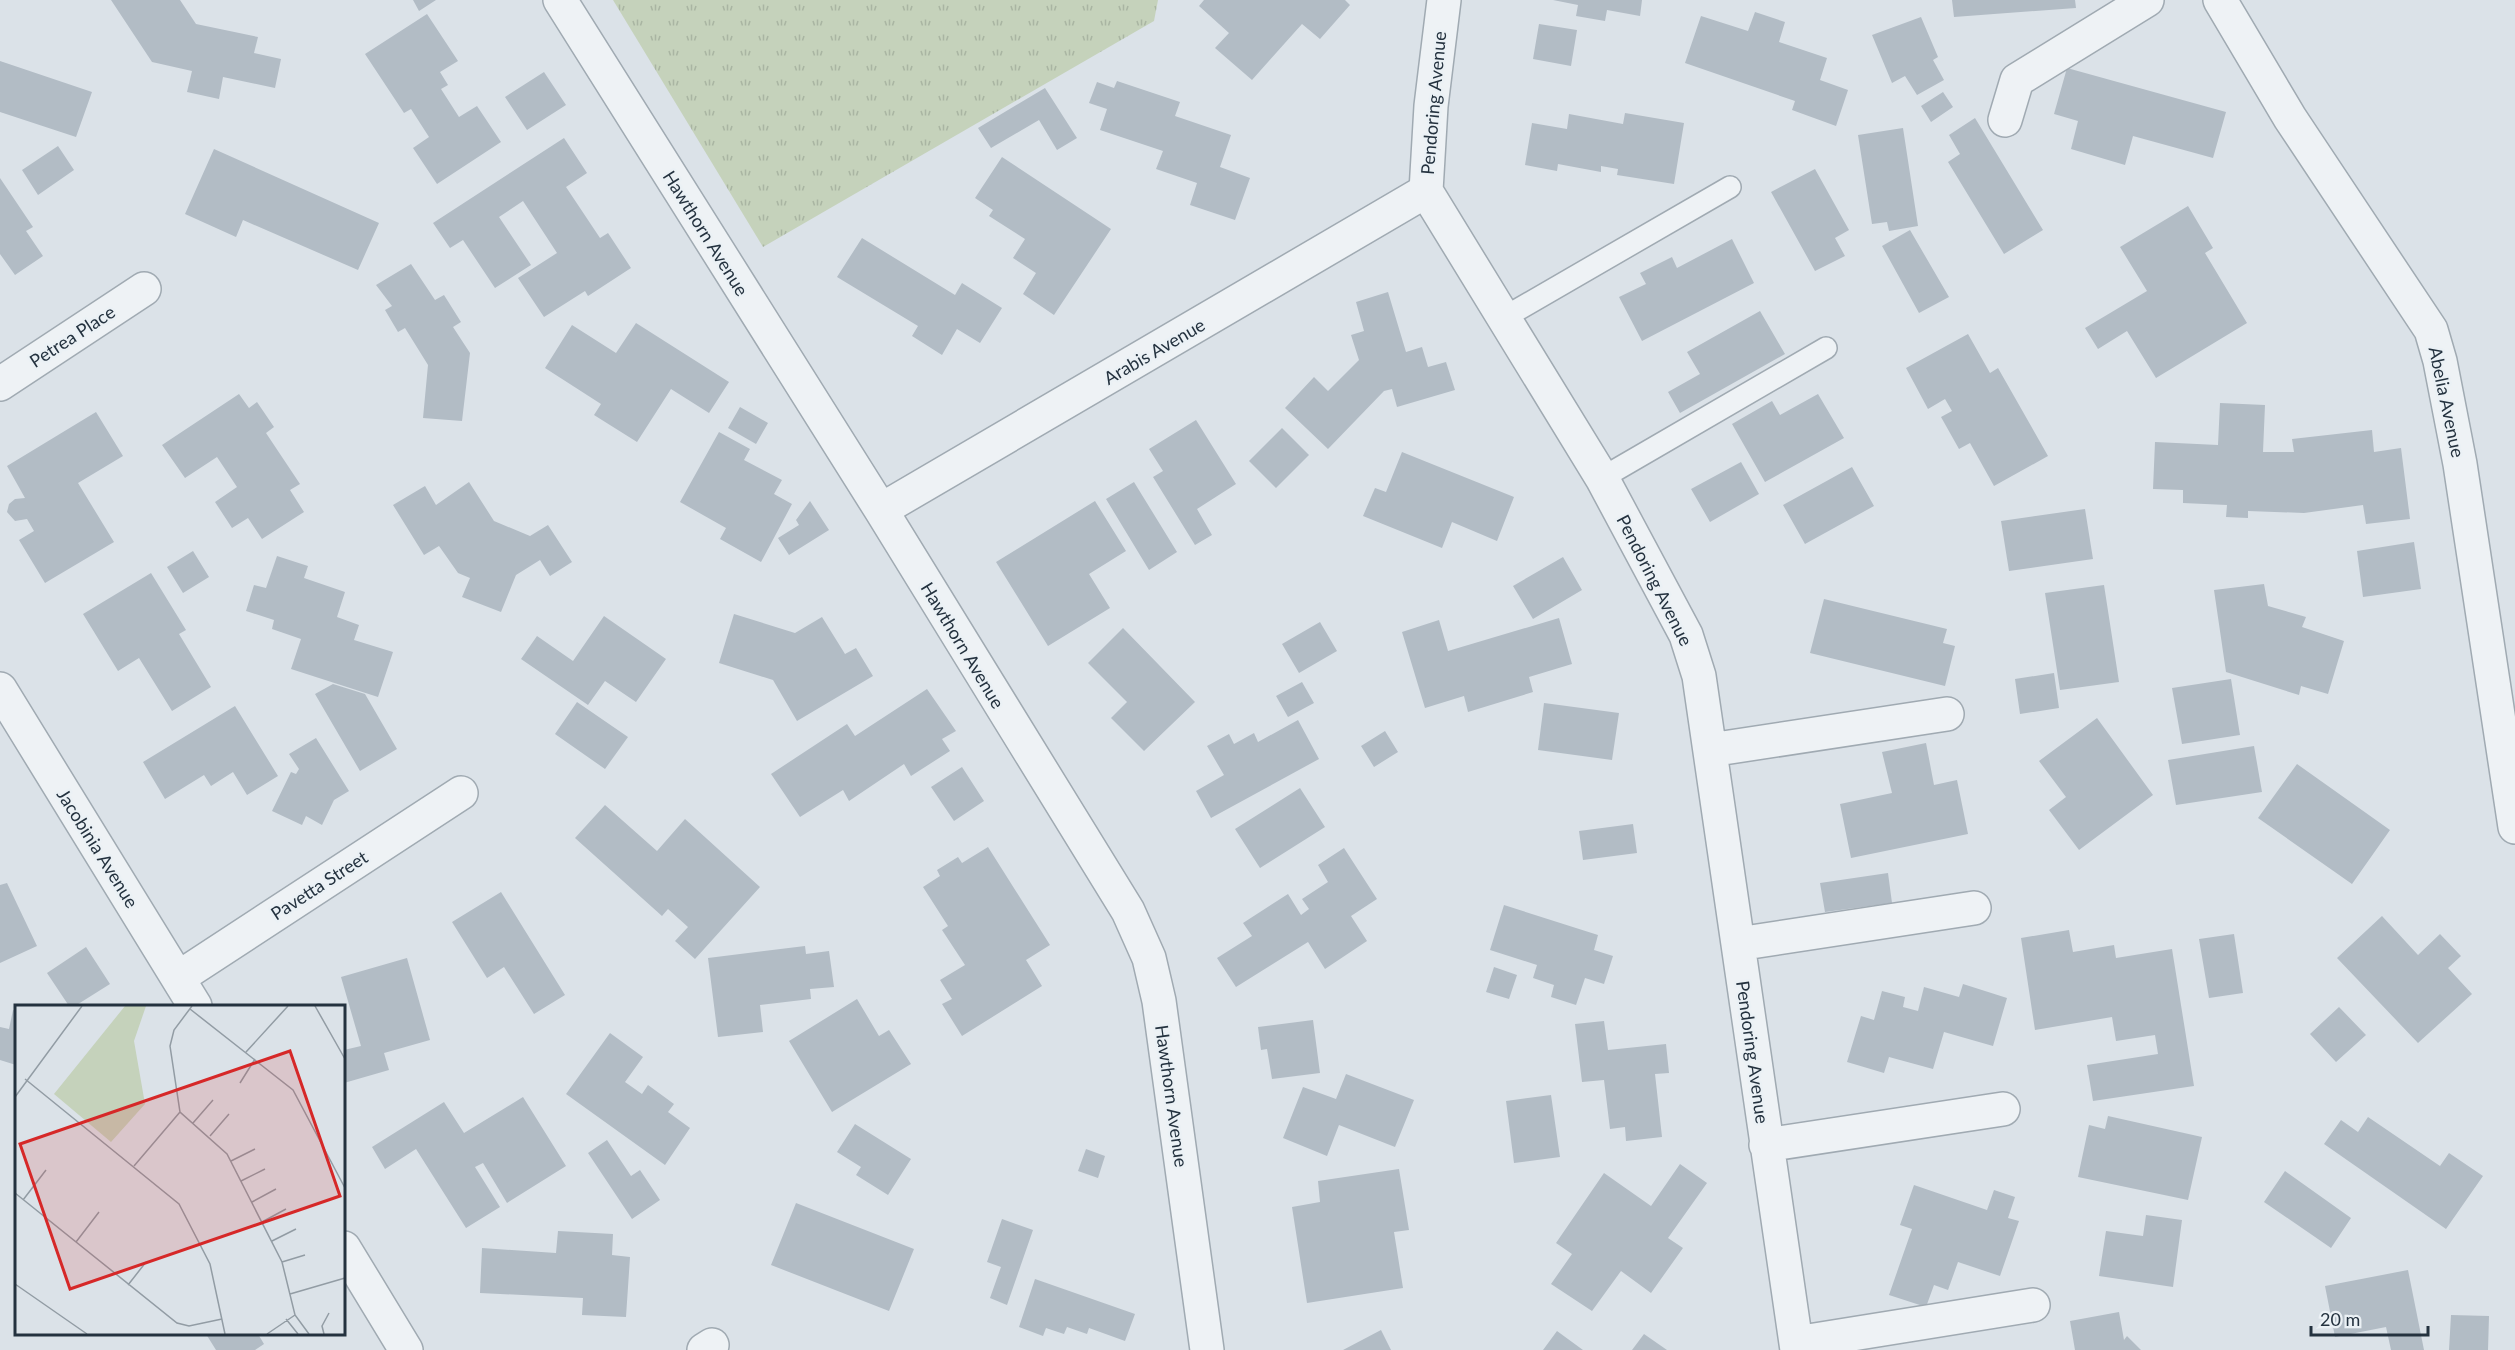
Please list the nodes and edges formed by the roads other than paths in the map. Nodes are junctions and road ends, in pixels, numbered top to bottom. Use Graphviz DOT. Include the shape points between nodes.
graph roads {
  1 [pos="560,0"];
  2 [pos="1444,0"];
  3 [pos="2146,0"];
  4 [pos="2220,0"];
  5 [pos="2004,120"];
  6 [pos="1730,187"];
  7 [pos="1426,191"];
  8 [pos="144,289"];
  9 [pos="1505,317"];
  10 [pos="1826,348"];
  11 [pos="0,384"];
  12 [pos="1602,478"];
  13 [pos="881,510"];
  14 [pos="0,689"];
  15 [pos="1947,714"];
  16 [pos="1710,750"];
  17 [pos="461,793"];
  18 [pos="2515,827"];
  19 [pos="1974,908"];
  20 [pos="1738,944"];
  21 [pos="178,978"];
  22 [pos="194,1005"];
  23 [pos="2002,1108"];
  24 [pos="1766,1144"];
  25 [pos="345,1250"];
  26 [pos="2032,1305"];
  27 [pos="1797,1346"];
  28 [pos="406,1350"];
  29 [pos="1207,1350"];
  1 -- 13 [label="street, Hawthorn Avenue"];
  2 -- 7 [label="street, Pendoring Avenue"];
  3 -- 5 [label="street" via="2016,80"];
  4 -- 18 [label="street, Abelia Avenue" via="2290,118 2431,330 2460,464"];
  6 -- 9 [label="lane"];
  7 -- 9 [label="street, Pendoring Avenue"];
  7 -- 13 [label="street, Arabis Avenue"];
  8 -- 11 [label="street, Petrea Place"];
  9 -- 12 [label="street, Pendoring Avenue"];
  10 -- 12 [label="lane"];
  12 -- 16 [label="street, Pendoring Avenue" via="1686,634 1699,676"];
  13 -- 29 [label="street, Hawthorn Avenue" via="1043,777 1106,872 1149,958 1159,1001"];
  14 -- 21 [label="street, Jacobinia Avenue"];
  15 -- 16 [label="street"];
  16 -- 20 [label="street, Pendoring Avenue"];
  17 -- 21 [label="street, Pavetta Street"];
  19 -- 20 [label="street"];
  20 -- 24 [label="street, Pendoring Avenue"];
  21 -- 22 [label="street, Jacobinia Avenue"];
  23 -- 24 [label="street"];
  24 -- 27 [label="street, Pendoring Avenue"];
  25 -- 28 [label="street"];
  26 -- 27 [label="street"];
}
